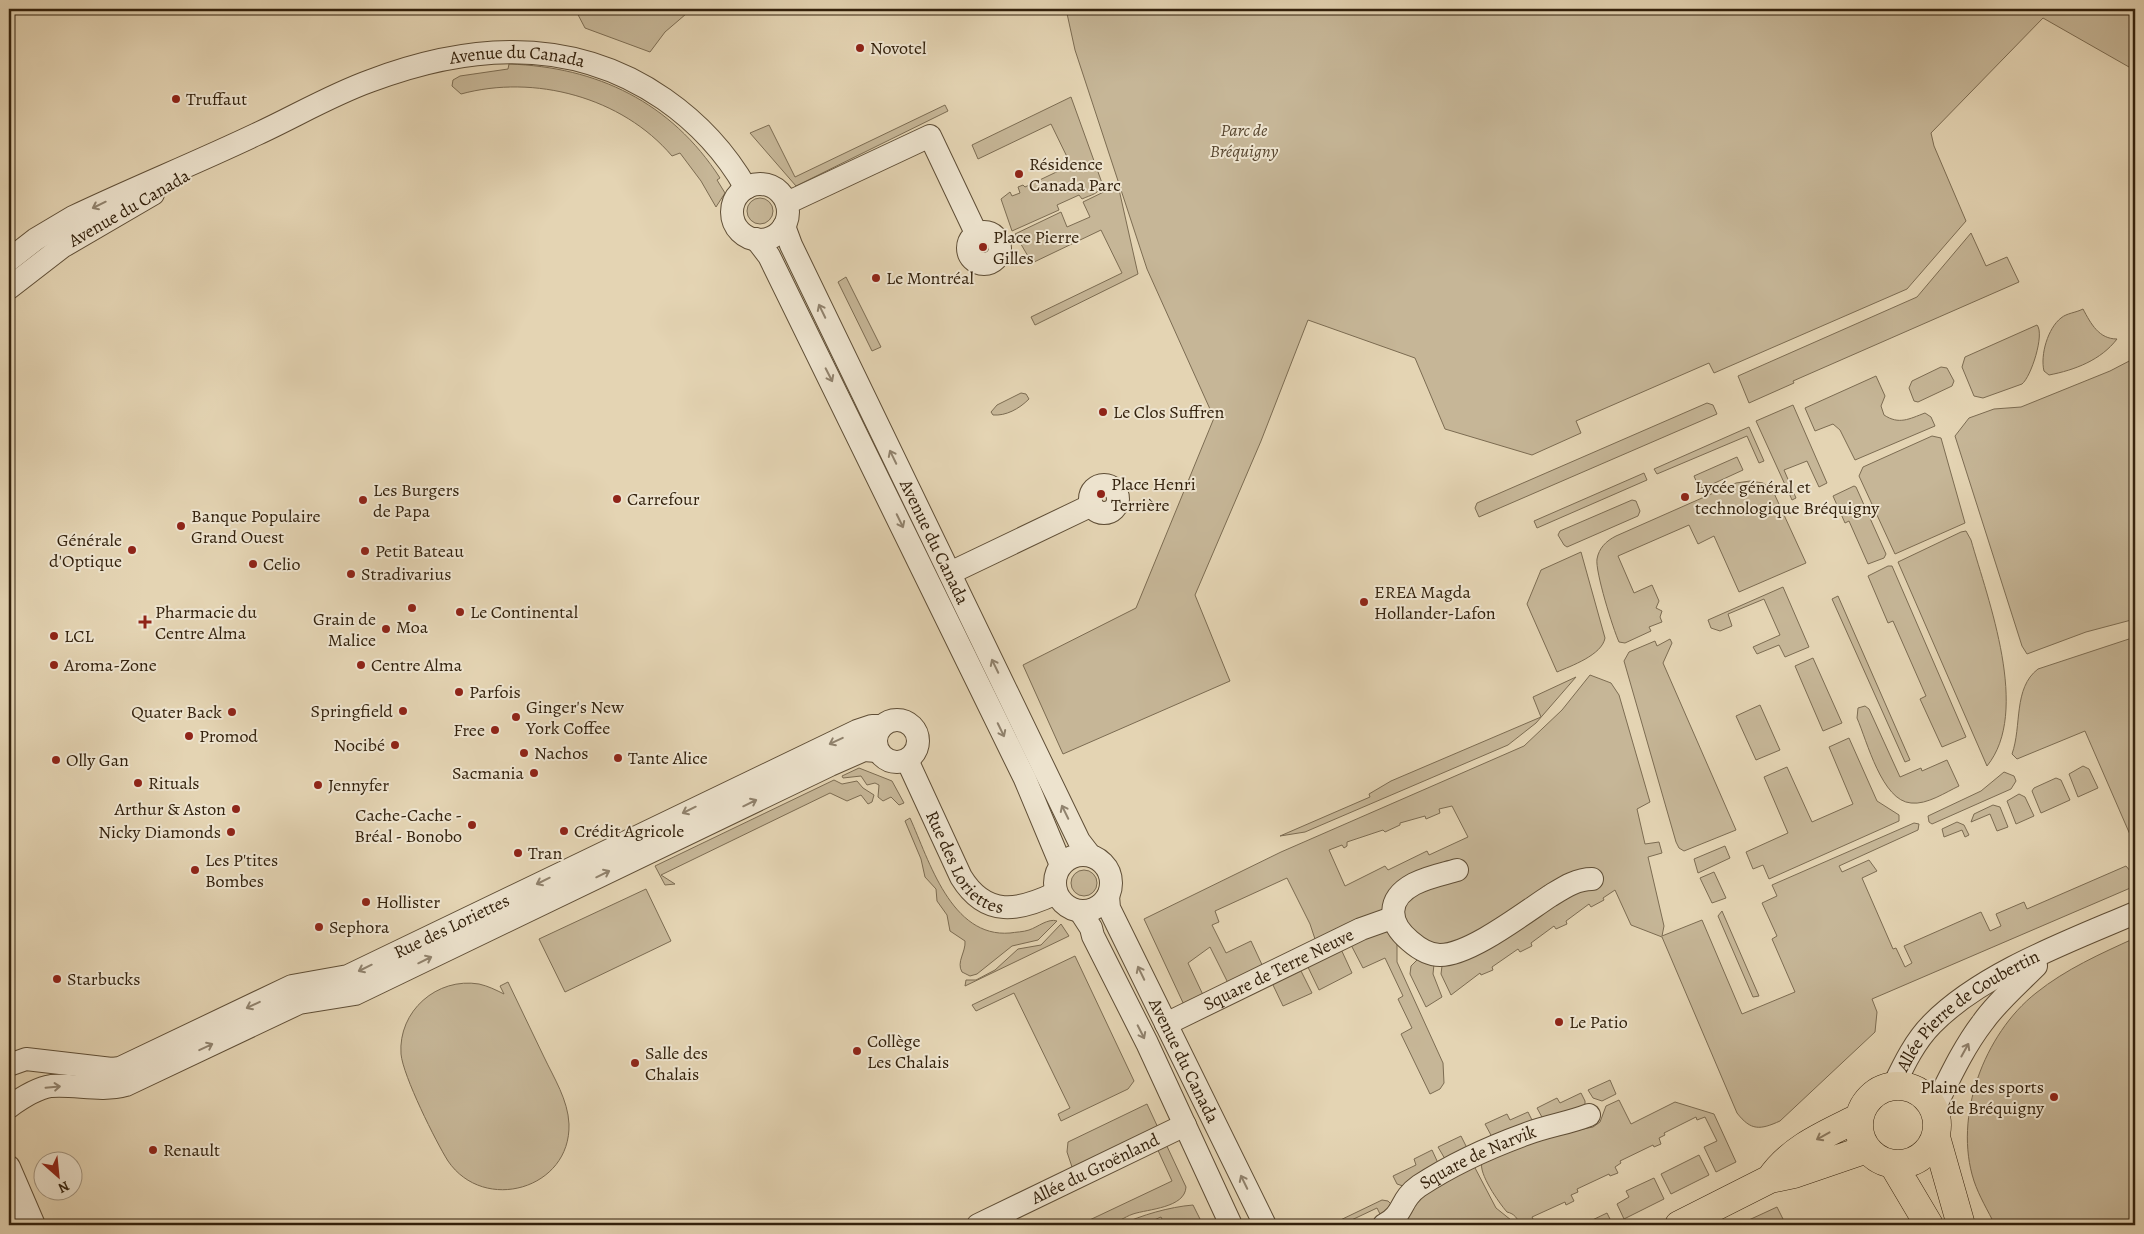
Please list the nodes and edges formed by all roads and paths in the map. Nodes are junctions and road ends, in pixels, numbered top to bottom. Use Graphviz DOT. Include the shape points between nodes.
graph roads {
  1 [pos="256,135"];
  2 [pos="746,188"];
  3 [pos="787,203"];
  4 [pos="784,226"];
  5 [pos="977,235"];
  6 [pos="756,239"];
  7 [pos="9,260"];
  8 [pos="9,288"];
  9 [pos="1092,505"];
  10 [pos="950,573"];
  11 [pos="882,726"];
  12 [pos="878,751"];
  13 [pos="907,760"];
  14 [pos="1089,854"];
  15 [pos="1061,865"];
  16 [pos="1457,870"];
  17 [pos="1592,879"];
  18 [pos="1056,893"];
  19 [pos="1108,896"];
  20 [pos="1080,911"];
  21 [pos="2135,913"];
  22 [pos="1392,918"];
  23 [pos="2054,948"];
  24 [pos="1166,1024"];
  25 [pos="9,1065"];
  26 [pos="1894,1085"];
  27 [pos="9,1107"];
  28 [pos="1934,1109"];
  29 [pos="1589,1115"];
  30 [pos="1858,1118"];
  31 [pos="1185,1125"];
  32 [pos="1936,1137"];
  33 [pos="1867,1149"];
  34 [pos="1894,1166"];
  35 [pos="9,1167"];
  36 [pos="1770,1179"];
  37 [pos="9,1209"];
  38 [pos="16,1225"];
  39 [pos="34,1225"];
  40 [pos="978,1225"];
  41 [pos="1231,1225"];
  42 [pos="1265,1225"];
  43 [pos="1384,1225"];
  44 [pos="1679,1225"];
  45 [pos="1929,1225"];
  46 [pos="1961,1225"];
  1 -- 2 [label="street, Avenue du Canada" via="368,81 410,68 489,52 552,54 610,68 653,92 704,133 722,152"];
  1 -- 7 [label="street, Avenue du Canada, one-way" via="73,217"];
  1 -- 8 [label="street, Avenue du Canada" via="85,232"];
  2 -- 3 [label="street" via="754,184 770,185"];
  2 -- 6 [label="street" via="736,198 733,218 741,232"];
  3 -- 4 [label="street"];
  3 -- 5 [label="street" via="930,136"];
  4 -- 6 [label="street" via="772,237"];
  10 -- 4 [label="street, Avenue du Canada, one-way"];
  6 -- 15 [label="street, Avenue du Canada, one-way" via="769,256 851,419 1025,779"];
  9 -- 10 [label="street"];
  14 -- 10 [label="street, Avenue du Canada, one-way" via="1079,841"];
  11 -- 12 [label="street" via="876,737"];
  11 -- 13 [label="street" via="895,720 909,723 914,728 918,735 917,749"];
  11 -- 25 [label="street, Rue des Loriettes, one-way" via="856,731 348,976 292,986 120,1068 26,1059"];
  12 -- 13 [label="street" via="892,762"];
  27 -- 12 [label="street, Rue des Loriettes, one-way" via="50,1086 96,1089 126,1085 299,1003 355,994 830,765 864,750"];
  13 -- 18 [label="street, Rue des Loriettes" via="961,877 972,892 992,905 1006,908 1025,907"];
  14 -- 15 [label="street" via="1072,857"];
  14 -- 19 [label="street" via="1100,860 1109,872 1112,882"];
  15 -- 18 [label="street" via="1054,880"];
  16 -- 22 [label="street" via="1413,884 1402,893"];
  17 -- 22 [label="street" via="1568,885 1457,953 1439,956 1421,950 1403,936"];
  18 -- 20 [label="street" via="1067,906"];
  19 -- 20 [label="street" via="1099,906"];
  24 -- 19 [label="street, Avenue du Canada, one-way" via="1109,908"];
  20 -- 31 [label="street, Avenue du Canada, one-way"];
  21 -- 23 [label="street, Allée Pierre de Coubertin"];
  22 -- 24 [label="street, Square de Terre Neuve" via="1360,929"];
  23 -- 26 [label="street, Allée Pierre de Coubertin" via="1976,990 1944,1013 1924,1032"];
  28 -- 23 [label="street, Allée Pierre de Coubertin, one-way" via="1983,1022 2006,994"];
  42 -- 24 [label="street, Avenue du Canada, one-way"];
  26 -- 28 [label="main road" via="1911,1087"];
  26 -- 30 [label="main road" via="1880,1090 1865,1102"];
  28 -- 32 [label="main road" via="1938,1124"];
  29 -- 43 [label="street, Square de Narvik" via="1528,1133 1446,1171 1413,1191 1395,1219"];
  30 -- 33 [label="main road" via="1860,1134"];
  30 -- 36 [label="main road, one-way" via="1798,1150 1779,1166"];
  31 -- 40 [label="street, Allée du Groënland"];
  31 -- 41 [label="street, Avenue du Canada"];
  32 -- 34 [label="main road" via="1929,1151 1912,1163"];
  32 -- 46 [label="main road"];
  33 -- 34 [label="main road" via="1879,1160"];
  33 -- 36 [label="main road"];
  34 -- 45 [label="main road"];
  35 -- 39 [label="street"];
  36 -- 44 [label="main road"];
  37 -- 38 [label="street"];
}
